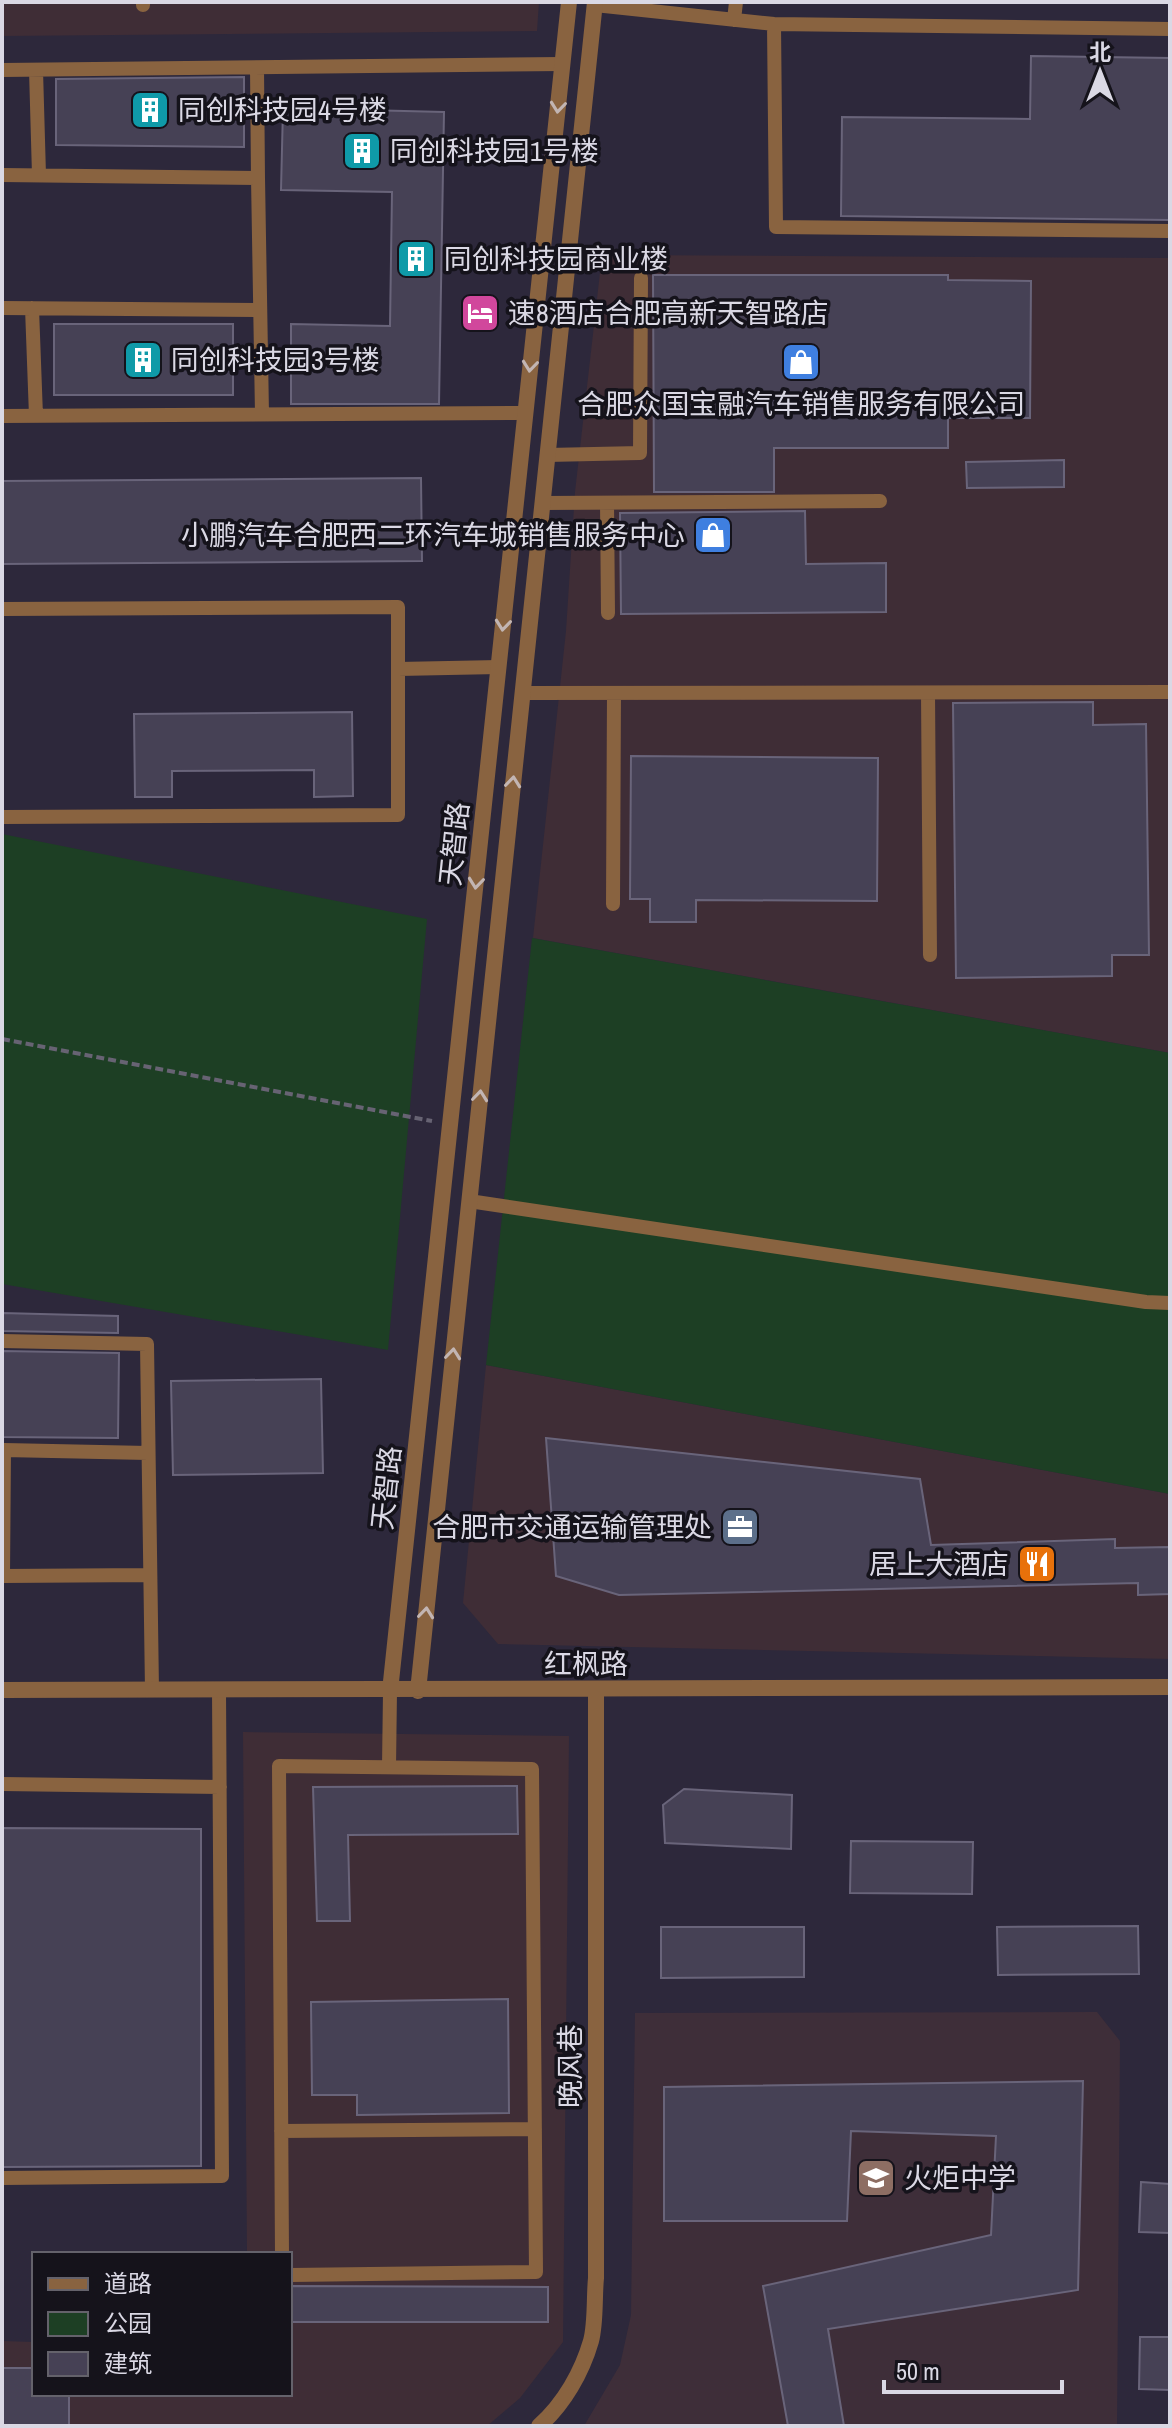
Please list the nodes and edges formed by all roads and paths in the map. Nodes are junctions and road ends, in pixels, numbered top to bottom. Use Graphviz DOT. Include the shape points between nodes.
graph roads {
  1 [pos="569,2"];
  2 [pos="736,2"];
  3 [pos="595,3"];
  4 [pos="734,20"];
  5 [pos="774,24"];
  6 [pos="1170,29"];
  7 [pos="562,64"];
  8 [pos="257,68"];
  9 [pos="2,70"];
  10 [pos="36,70"];
  11 [pos="2,175"];
  12 [pos="39,175"];
  13 [pos="258,178"];
  14 [pos="1170,231"];
  15 [pos="641,278"];
  16 [pos="2,308"];
  17 [pos="32,308"];
  18 [pos="260,310"];
  19 [pos="525,413"];
  20 [pos="262,414"];
  21 [pos="2,416"];
  22 [pos="36,416"];
  23 [pos="547,455"];
  24 [pos="880,501"];
  25 [pos="542,503"];
  26 [pos="607,503"];
  27 [pos="2,609"];
  28 [pos="608,613"];
  29 [pos="499,667"];
  30 [pos="398,669"];
  31 [pos="1170,692"];
  32 [pos="523,693"];
  33 [pos="614,693"];
  34 [pos="928,693"];
  35 [pos="2,817"];
  36 [pos="613,904"];
  37 [pos="930,955"];
  38 [pos="2,1039"];
  39 [pos="450,1124"];
  40 [pos="469,1201"];
  41 [pos="1170,1303"];
  42 [pos="2,1341"];
  43 [pos="148,1453"];
  44 [pos="150,1575"];
  45 [pos="1170,1687"];
  46 [pos="2,1690"];
  47 [pos="152,1690"];
  48 [pos="596,1690"];
  49 [pos="219,1691"];
  50 [pos="390,1691"];
  51 [pos="418,1691"];
  52 [pos="389,1767"];
  53 [pos="2,1784"];
  54 [pos="220,1787"];
  55 [pos="535,2129"];
  56 [pos="281,2131"];
  57 [pos="2,2178"];
  58 [pos="282,2252"];
  59 [pos="292,2275"];
  60 [pos="539,2426"];
  1 -- 7 [label="street, 天智路"];
  2 -- 4 [label="lane"];
  3 -- 4 [label="lane"];
  3 -- 23 [label="street, 天智路"];
  4 -- 5 [label="lane"];
  5 -- 6 [label="lane"];
  5 -- 14 [label="lane" via="776,227"];
  7 -- 8 [label="lane"];
  7 -- 19 [label="street, 天智路, one-way"];
  8 -- 10 [label="lane"];
  8 -- 13 [label="lane"];
  9 -- 10 [label="lane"];
  10 -- 12 [label="lane"];
  11 -- 12 [label="lane"];
  12 -- 13 [label="lane"];
  13 -- 18 [label="lane"];
  15 -- 23 [label="lane" via="640,453"];
  16 -- 17 [label="lane"];
  17 -- 18 [label="lane"];
  17 -- 22 [label="lane"];
  18 -- 20 [label="lane"];
  19 -- 20 [label="lane"];
  19 -- 29 [label="street, 天智路, one-way"];
  20 -- 22 [label="lane"];
  21 -- 22 [label="lane"];
  23 -- 25 [label="street, 天智路"];
  24 -- 26 [label="lane"];
  25 -- 26 [label="lane"];
  25 -- 32 [label="street, 天智路"];
  26 -- 28 [label="lane"];
  27 -- 30 [label="lane" via="398,607"];
  29 -- 30 [label="lane"];
  29 -- 39 [label="street, 天智路, one-way"];
  30 -- 35 [label="lane" via="398,815"];
  31 -- 34 [label="lane"];
  32 -- 33 [label="lane"];
  40 -- 32 [label="street, 天智路, one-way"];
  33 -- 34 [label="lane"];
  33 -- 36 [label="lane"];
  34 -- 37 [label="lane"];
  38 -- 39 [label="path"];
  39 -- 50 [label="street, 天智路"];
  40 -- 41 [label="lane"];
  51 -- 40 [label="street, 天智路, one-way"];
  42 -- 43 [label="lane" via="147,1344"];
  43 -- 44 [label="lane"];
  43 -- 44 [label="lane" via="4,1450 3,1576"];
  44 -- 47 [label="lane"];
  45 -- 48 [label="street, 红枫路"];
  46 -- 47 [label="street, 红枫路"];
  47 -- 49 [label="street, 红枫路"];
  48 -- 51 [label="street, 红枫路"];
  48 -- 60 [label="street, 晚风巷" via="596,2278 591,2339 575,2381"];
  49 -- 50 [label="street, 红枫路"];
  49 -- 54 [label="lane"];
  50 -- 51 [label="street, 红枫路"];
  50 -- 52 [label="lane"];
  52 -- 55 [label="lane" via="532,1769"];
  52 -- 56 [label="lane" via="279,1766"];
  53 -- 54 [label="lane"];
  54 -- 57 [label="lane" via="222,2176"];
  55 -- 56 [label="lane"];
  55 -- 59 [label="lane" via="536,2272"];
  56 -- 58 [label="lane"];
}
